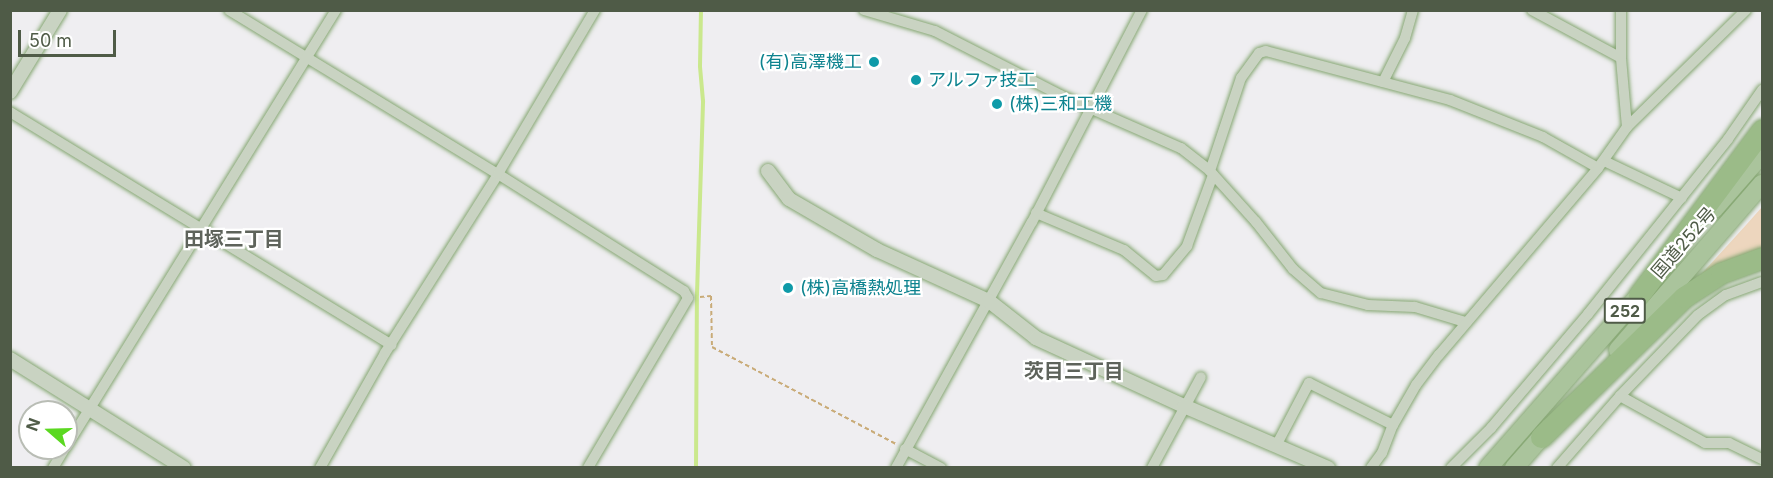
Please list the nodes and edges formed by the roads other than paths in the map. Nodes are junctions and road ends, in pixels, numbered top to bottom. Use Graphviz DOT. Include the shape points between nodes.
graph roads {
  1 [pos="60,10"];
  2 [pos="229,10"];
  3 [pos="336,10"];
  4 [pos="595,10"];
  5 [pos="864,10"];
  6 [pos="1142,10"];
  7 [pos="1413,10"];
  8 [pos="1532,10"];
  9 [pos="1621,10"];
  10 [pos="1746,10"];
  11 [pos="308,58"];
  12 [pos="1621,58"];
  13 [pos="1383,82"];
  14 [pos="1762,90"];
  15 [pos="10,92"];
  16 [pos="1091,107"];
  17 [pos="10,112"];
  18 [pos="1627,127"];
  19 [pos="1762,130"];
  20 [pos="1762,154"];
  21 [pos="1601,165"];
  22 [pos="768,171"];
  23 [pos="1211,173"];
  24 [pos="498,174"];
  25 [pos="1762,184"];
  26 [pos="1682,198"];
  27 [pos="1036,213"];
  28 [pos="201,229"];
  29 [pos="1762,258"];
  30 [pos="1762,282"];
  31 [pos="1639,295"];
  32 [pos="989,301"];
  33 [pos="1465,322"];
  34 [pos="391,345"];
  35 [pos="10,359"];
  36 [pos="1201,377"];
  37 [pos="1620,396"];
  38 [pos="1184,406"];
  39 [pos="90,409"];
  40 [pos="1393,424"];
  41 [pos="78,428"];
  42 [pos="1541,437"];
  43 [pos="1277,444"];
  44 [pos="905,449"];
  45 [pos="1762,459"];
  46 [pos="184,468"];
  47 [pos="320,468"];
  48 [pos="588,468"];
  49 [pos="896,468"];
  50 [pos="940,468"];
  51 [pos="1152,468"];
  52 [pos="1328,468"];
  53 [pos="1371,468"];
  54 [pos="1451,468"];
  55 [pos="1488,468"];
  56 [pos="1514,468"];
  57 [pos="1557,468"];
  1 -- 15 [label="street"];
  2 -- 11 [label="street"];
  3 -- 11 [label="street"];
  4 -- 24 [label="street"];
  5 -- 16 [label="street" via="935,32"];
  6 -- 16 [label="street"];
  7 -- 13 [label="street" via="1405,38"];
  8 -- 12 [label="street"];
  9 -- 12 [label="street"];
  10 -- 18 [label="street"];
  11 -- 24 [label="street"];
  11 -- 28 [label="street"];
  12 -- 18 [label="street"];
  13 -- 21 [label="street" via="1460,104"];
  13 -- 23 [label="street" via="1266,51 1259,53 1241,78"];
  14 -- 26 [label="street"];
  16 -- 23 [label="street" via="1181,148"];
  16 -- 27 [label="street"];
  17 -- 28 [label="street"];
  18 -- 21 [label="street"];
  19 -- 31 [label="highway"];
  20 -- 31 [label="highway, 国道252号 / 252"];
  21 -- 26 [label="street"];
  21 -- 33 [label="street"];
  22 -- 32 [label="street" via="789,199 826,221 877,250"];
  23 -- 27 [label="street" via="1187,246 1163,275 1156,276 1124,250"];
  23 -- 33 [label="street" via="1293,269 1321,294 1368,305 1415,307"];
  24 -- 34 [label="street"];
  24 -- 48 [label="street" via="679,286 688,298"];
  25 -- 42 [label="highway, 国道252号 / 252"];
  26 -- 54 [label="street" via="1491,428"];
  27 -- 32 [label="street"];
  28 -- 34 [label="street"];
  28 -- 39 [label="street"];
  29 -- 42 [label="highway" via="1721,273 1684,297"];
  30 -- 37 [label="street" via="1726,296 1698,315"];
  31 -- 55 [label="highway, 国道252号 / 252"];
  32 -- 38 [label="street" via="1036,338"];
  32 -- 44 [label="street"];
  33 -- 40 [label="street" via="1416,385"];
  34 -- 47 [label="street"];
  35 -- 39 [label="street"];
  36 -- 38 [label="street"];
  37 -- 45 [label="street" via="1705,443 1729,443"];
  37 -- 57 [label="street"];
  38 -- 43 [label="street"];
  38 -- 51 [label="street"];
  39 -- 41 [label="street"];
  39 -- 46 [label="street"];
  40 -- 43 [label="street" via="1309,383"];
  40 -- 53 [label="street" via="1382,453"];
  42 -- 56 [label="highway, 国道252号 / 252"];
  43 -- 52 [label="street"];
  44 -- 49 [label="street"];
  44 -- 50 [label="street"];
}
